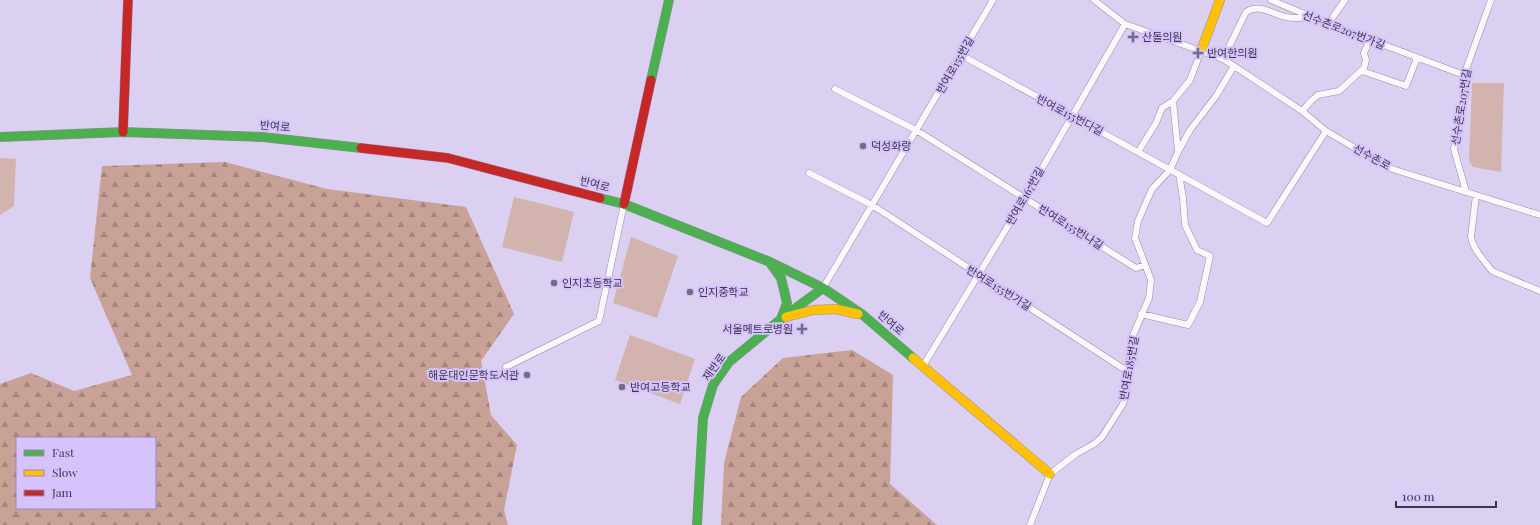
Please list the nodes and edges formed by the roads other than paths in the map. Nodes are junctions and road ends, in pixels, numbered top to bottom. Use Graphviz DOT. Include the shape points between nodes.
graph roads {
  1 [pos="128,0"];
  2 [pos="669,0"];
  3 [pos="993,0"];
  4 [pos="1095,0"];
  5 [pos="1220,0"];
  6 [pos="1271,0"];
  7 [pos="1345,0"];
  8 [pos="1491,0"];
  9 [pos="1310,17"];
  10 [pos="1125,24"];
  11 [pos="1328,24"];
  12 [pos="1374,42"];
  13 [pos="1201,51"];
  14 [pos="961,55"];
  15 [pos="1417,58"];
  16 [pos="1223,60"];
  17 [pos="1234,66"];
  18 [pos="1362,71"];
  19 [pos="1464,75"];
  20 [pos="836,89"];
  21 [pos="1173,101"];
  22 [pos="1302,111"];
  23 [pos="1071,116"];
  24 [pos="916,130"];
  25 [pos="1326,131"];
  26 [pos="123,132"];
  27 [pos="0,137"];
  28 [pos="1138,152"];
  29 [pos="1178,152"];
  30 [pos="1170,170"];
  31 [pos="808,173"];
  32 [pos="1178,174"];
  33 [pos="1466,192"];
  34 [pos="1476,195"];
  35 [pos="1024,198"];
  36 [pos="624,204"];
  37 [pos="872,205"];
  38 [pos="1540,215"];
  39 [pos="770,262"];
  40 [pos="1145,265"];
  41 [pos="978,275"];
  42 [pos="823,288"];
  43 [pos="1540,291"];
  44 [pos="1141,314"];
  45 [pos="863,315"];
  46 [pos="781,318"];
  47 [pos="923,366"];
  48 [pos="506,367"];
  49 [pos="1127,371"];
  50 [pos="1050,474"];
  51 [pos="697,525"];
  52 [pos="1030,525"];
  1 -- 26 [label="main road"];
  2 -- 36 [label="main road"];
  3 -- 14 [label="street, 반여로155번길"];
  4 -- 10 [label="street, 선수촌로"];
  5 -- 13 [label="main road"];
  6 -- 9 [label="street, 선수촌로207번가길"];
  7 -- 11 [label="street"];
  8 -- 19 [label="street, 선수촌로207번길"];
  9 -- 11 [label="street, 선수촌로207번가길"];
  9 -- 16 [label="street" via="1285,17 1253,8 1246,12"];
  10 -- 13 [label="street, 선수촌로"];
  10 -- 23 [label="street, 반여로167번길"];
  11 -- 12 [label="street, 선수촌로207번가길"];
  12 -- 15 [label="street, 선수촌로207번가길"];
  12 -- 18 [label="street" via="1368,44 1364,53 1366,60"];
  13 -- 16 [label="street, 선수촌로"];
  13 -- 21 [label="street" via="1190,80"];
  14 -- 23 [label="street, 반여로155번다길"];
  14 -- 24 [label="street, 반여로155번길"];
  15 -- 18 [label="street" via="1406,86"];
  15 -- 19 [label="street, 선수촌로207번가길"];
  16 -- 17 [label="street, 선수촌로"];
  17 -- 22 [label="street, 선수촌로"];
  17 -- 29 [label="street, 반여로185번길"];
  18 -- 22 [label="street" via="1340,90 1318,95"];
  19 -- 33 [label="street, 선수촌로207번길" via="1465,98 1454,149"];
  20 -- 24 [label="street"];
  21 -- 28 [label="street" via="1162,108"];
  21 -- 29 [label="street, 반여로185번길"];
  22 -- 25 [label="street, 선수촌로"];
  23 -- 28 [label="street, 반여로155번다길"];
  23 -- 35 [label="street, 반여로167번길"];
  24 -- 35 [label="street, 반여로155번나길"];
  24 -- 37 [label="street, 반여로155번길"];
  25 -- 32 [label="street, 반여로155번다길" via="1267,223"];
  25 -- 33 [label="street, 선수촌로" via="1389,168"];
  26 -- 27 [label="main road, 반여로"];
  26 -- 36 [label="main road, 반여로" via="263,137 448,158"];
  28 -- 30 [label="street, 반여로155번다길"];
  29 -- 30 [label="street, 반여로185번길"];
  30 -- 32 [label="street, 반여로155번다길"];
  30 -- 40 [label="street, 반여로185번길" via="1152,189 1138,221 1135,238"];
  31 -- 37 [label="street"];
  32 -- 44 [label="street" via="1185,225 1198,250 1210,256 1200,302 1188,325"];
  33 -- 34 [label="street, 선수촌로"];
  34 -- 38 [label="street, 선수촌로"];
  34 -- 43 [label="street" via="1471,237 1478,253 1492,271"];
  35 -- 40 [label="street, 반여로155번나길" via="1136,268"];
  35 -- 41 [label="street, 반여로167번길"];
  36 -- 39 [label="main road, 반여로"];
  36 -- 48 [label="street" via="599,321"];
  37 -- 41 [label="street, 반여로155번가길"];
  37 -- 42 [label="street, 반여로155번길"];
  39 -- 42 [label="main road, 반여로"];
  39 -- 46 [label="main road" via="781,278 787,303"];
  40 -- 44 [label="street, 반여로185번길" via="1151,280 1149,298"];
  41 -- 47 [label="street, 반여로167번길"];
  41 -- 49 [label="street, 반여로155번가길"];
  42 -- 45 [label="main road, 반여로"];
  42 -- 46 [label="main road, 재반로"];
  44 -- 49 [label="street, 반여로185번길" via="1131,340"];
  45 -- 46 [label="main road" via="836,309 813,310"];
  45 -- 47 [label="main road, 반여로"];
  46 -- 51 [label="main road, 재반로" via="729,362 713,385 703,418"];
  47 -- 50 [label="main road, 반여로"];
  49 -- 50 [label="street, 반여로185번길" via="1123,404 1102,437"];
  50 -- 52 [label="street"];
}
